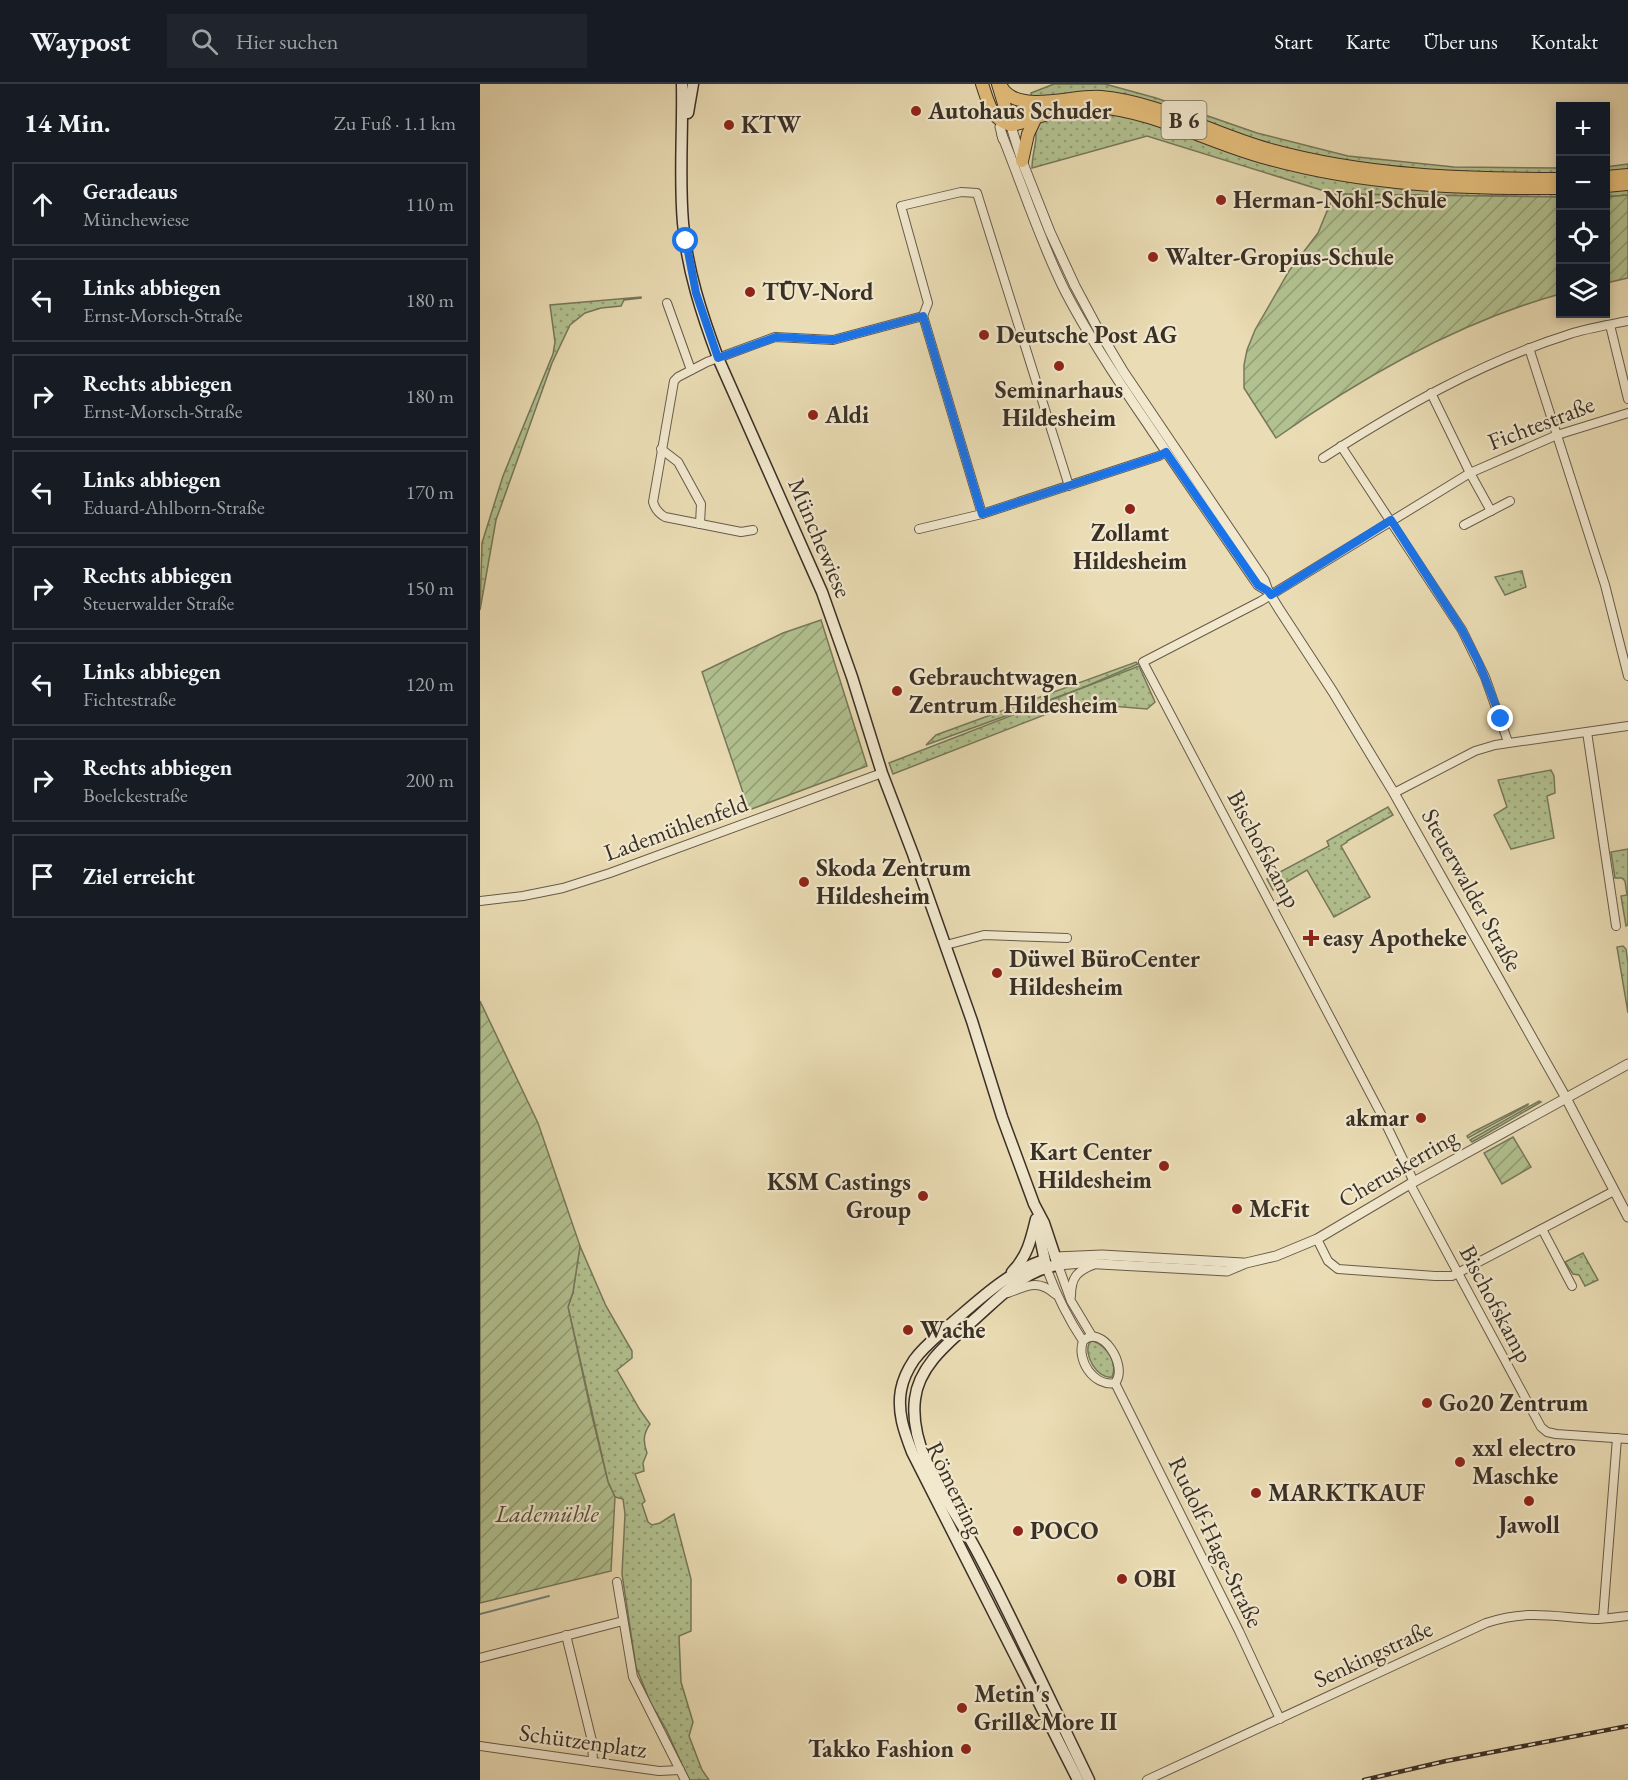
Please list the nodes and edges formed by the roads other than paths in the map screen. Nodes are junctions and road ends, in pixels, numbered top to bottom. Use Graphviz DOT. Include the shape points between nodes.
graph roads {
  1 [pos="682,84"];
  2 [pos="693,84"];
  3 [pos="982,84"];
  4 [pos="999,84"];
  5 [pos="1046,102"];
  6 [pos="992,113"];
  7 [pos="1036,117"];
  8 [pos="1008,121"];
  9 [pos="1003,139"];
  10 [pos="683,143"];
  11 [pos="1022,161"];
  12 [pos="1628,175"];
  13 [pos="1610,177"];
  14 [pos="1556,179"];
  15 [pos="1628,184"];
  16 [pos="1610,186"];
  17 [pos="1556,188"];
  18 [pos="667,303"];
  19 [pos="923,316"];
  20 [pos="1628,321"];
  21 [pos="1610,325"];
  22 [pos="1529,348"];
  23 [pos="718,358"];
  24 [pos="691,370"];
  25 [pos="1431,393"];
  26 [pos="1628,399"];
  27 [pos="1628,413"];
  28 [pos="1557,435"];
  29 [pos="1341,446"];
  30 [pos="662,448"];
  31 [pos="1170,449"];
  32 [pos="1323,458"];
  33 [pos="1470,473"];
  34 [pos="1069,486"];
  35 [pos="1510,501"];
  36 [pos="1491,511"];
  37 [pos="982,514"];
  38 [pos="1391,520"];
  39 [pos="700,524"];
  40 [pos="1464,525"];
  41 [pos="919,529"];
  42 [pos="753,530"];
  43 [pos="1269,593"];
  44 [pos="1628,676"];
  45 [pos="1628,726"];
  46 [pos="1587,732"];
  47 [pos="1508,742"];
  48 [pos="882,773"];
  49 [pos="1394,793"];
  50 [pos="480,901"];
  51 [pos="1616,926"];
  52 [pos="1067,938"];
  53 [pos="946,945"];
  54 [pos="1628,1064"];
  55 [pos="1566,1098"];
  56 [pos="1412,1183"];
  57 [pos="1614,1191"];
  58 [pos="1034,1204"];
  59 [pos="1628,1217"];
  60 [pos="1036,1219"];
  61 [pos="1542,1229"];
  62 [pos="1317,1239"];
  63 [pos="1051,1262"];
  64 [pos="1245,1263"];
  65 [pos="1096,1264"];
  66 [pos="1458,1272"];
  67 [pos="1005,1280"];
  68 [pos="1572,1286"];
  69 [pos="1001,1295"];
  70 [pos="1057,1296"];
  71 [pos="1071,1301"];
  72 [pos="1092,1336"];
  73 [pos="1083,1341"];
  74 [pos="1115,1383"];
  75 [pos="1617,1438"];
  76 [pos="1628,1439"];
  77 [pos="617,1582"];
  78 [pos="1628,1616"];
  79 [pos="1603,1618"];
  80 [pos="623,1621"];
  81 [pos="566,1635"];
  82 [pos="480,1658"];
  83 [pos="1280,1719"];
  84 [pos="480,1746"];
  85 [pos="593,1762"];
  86 [pos="680,1770"];
  87 [pos="685,1780"];
  88 [pos="1078,1780"];
  89 [pos="1089,1780"];
  90 [pos="1147,1780"];
  1 -- 10 [label="main road, Münchewiese"];
  2 -- 10 [label="main road, Münchewiese"];
  3 -- 6 [label="main road, Steuerwalder Straße"];
  4 -- 5 [label="main road, B 6" via="1014,99"];
  4 -- 8 [label="main road, Steuerwalder Straße"];
  5 -- 8 [label="main road"];
  5 -- 14 [label="main road, B 6" via="1082,96 1116,99 1267,149 1373,171"];
  6 -- 8 [label="main road"];
  6 -- 9 [label="street, Steuerwalder Straße"];
  7 -- 8 [label="main road, B 6" via="1020,124"];
  7 -- 11 [label="main road"];
  7 -- 17 [label="main road, B 6" via="1072,108 1099,108 1147,117 1265,158 1340,175 1431,186"];
  8 -- 9 [label="street, Steuerwalder Straße" via="1000,127"];
  8 -- 11 [label="street, Steuerwalder Straße"];
  9 -- 31 [label="street, Steuerwalder Straße" via="1065,291 1100,350"];
  10 -- 23 [label="main road, Münchewiese" via="686,241 696,293"];
  11 -- 31 [label="street, Steuerwalder Straße" via="1079,295"];
  12 -- 13 [label="main road"];
  15 -- 16 [label="main road"];
  18 -- 24 [label="street"];
  19 -- 23 [label="street" via="833,340 776,337"];
  19 -- 34 [label="street" via="928,303 901,206 961,192 977,193"];
  19 -- 37 [label="street"];
  20 -- 21 [label="street"];
  21 -- 22 [label="street"];
  21 -- 26 [label="street"];
  22 -- 25 [label="street"];
  22 -- 28 [label="street"];
  23 -- 24 [label="street"];
  23 -- 48 [label="main road, Münchewiese" via="812,567"];
  24 -- 30 [label="street" via="674,381"];
  25 -- 29 [label="street"];
  25 -- 33 [label="street"];
  27 -- 28 [label="street, Fichtestraße"];
  28 -- 33 [label="street, Fichtestraße"];
  28 -- 44 [label="street" via="1608,594"];
  29 -- 32 [label="street"];
  29 -- 38 [label="street"];
  30 -- 39 [label="street" via="678,462 701,504"];
  30 -- 39 [label="street" via="655,508 665,517"];
  31 -- 34 [label="street"];
  31 -- 43 [label="street, Steuerwalder Straße" via="1258,585"];
  33 -- 36 [label="street, Fichtestraße"];
  33 -- 38 [label="street, Fichtestraße"];
  34 -- 37 [label="street"];
  35 -- 36 [label="street"];
  36 -- 40 [label="street"];
  37 -- 41 [label="street"];
  38 -- 43 [label="street, Fichtestraße"];
  38 -- 47 [label="street" via="1473,651"];
  39 -- 42 [label="street"];
  43 -- 49 [label="street, Steuerwalder Straße"];
  43 -- 56 [label="street, Bischofskamp" via="1143,662 1381,1114"];
  45 -- 46 [label="street"];
  46 -- 47 [label="street"];
  46 -- 51 [label="street"];
  47 -- 49 [label="street" via="1475,751"];
  48 -- 50 [label="street, Lademühlenfeld" via="610,873 543,892"];
  48 -- 53 [label="main road, Münchewiese"];
  49 -- 55 [label="street, Steuerwalder Straße"];
  52 -- 53 [label="street" via="984,935"];
  53 -- 58 [label="main road, Münchewiese"];
  54 -- 55 [label="street, Cheruskerring"];
  55 -- 56 [label="street, Cheruskerring"];
  55 -- 57 [label="street, Steuerwalder Straße"];
  56 -- 62 [label="street, Cheruskerring"];
  56 -- 66 [label="street, Bischofskamp"];
  57 -- 59 [label="street, Steuerwalder Straße"];
  57 -- 61 [label="street"];
  58 -- 60 [label="main road, Münchewiese"];
  58 -- 63 [label="main road, Münchewiese" via="1044,1223"];
  60 -- 63 [label="main road, Münchewiese"];
  60 -- 67 [label="main road, Münchewiese" via="1024,1257"];
  61 -- 66 [label="street"];
  61 -- 68 [label="street"];
  62 -- 64 [label="street, Cheruskerring" via="1276,1256"];
  62 -- 66 [label="street" via="1328,1261 1338,1269 1446,1277"];
  63 -- 64 [label="street, Cheruskerring" via="1102,1255"];
  63 -- 65 [label="street, Cheruskerring"];
  63 -- 67 [label="main road, Römerring" via="1029,1266"];
  63 -- 69 [label="main road, Römerring"];
  63 -- 70 [label="street"];
  63 -- 71 [label="street, Rudolf-Hage-Straße"];
  64 -- 65 [label="street, Cheruskerring" via="1227,1271"];
  65 -- 71 [label="street" via="1073,1277"];
  66 -- 75 [label="street, Bischofskamp" via="1541,1427 1556,1434"];
  67 -- 88 [label="main road, Römerring" via="936,1337 913,1362 905,1376 900,1418 912,1452"];
  69 -- 70 [label="street" via="1037,1284"];
  69 -- 89 [label="main road, Römerring" via="929,1364 916,1392 915,1424 930,1467 994,1586"];
  70 -- 73 [label="street"];
  71 -- 72 [label="street, Rudolf-Hage-Straße"];
  72 -- 73 [label="street"];
  72 -- 74 [label="street, Rudolf-Hage-Straße" via="1108,1345 1119,1365"];
  73 -- 74 [label="street" via="1081,1353 1093,1377 1107,1385"];
  74 -- 83 [label="street, Rudolf-Hage-Straße"];
  75 -- 76 [label="street, Bischofskamp"];
  75 -- 79 [label="street"];
  77 -- 80 [label="street"];
  78 -- 79 [label="street, Senkingstraße"];
  79 -- 83 [label="street, Senkingstraße" via="1531,1614 1503,1617"];
  80 -- 81 [label="street"];
  80 -- 86 [label="street" via="633,1677"];
  81 -- 82 [label="street"];
  81 -- 85 [label="street" via="592,1741"];
  83 -- 90 [label="street, Senkingstraße"];
  84 -- 85 [label="street, Schützenplatz"];
  85 -- 86 [label="street, Schützenplatz"];
  86 -- 87 [label="street"];
}
